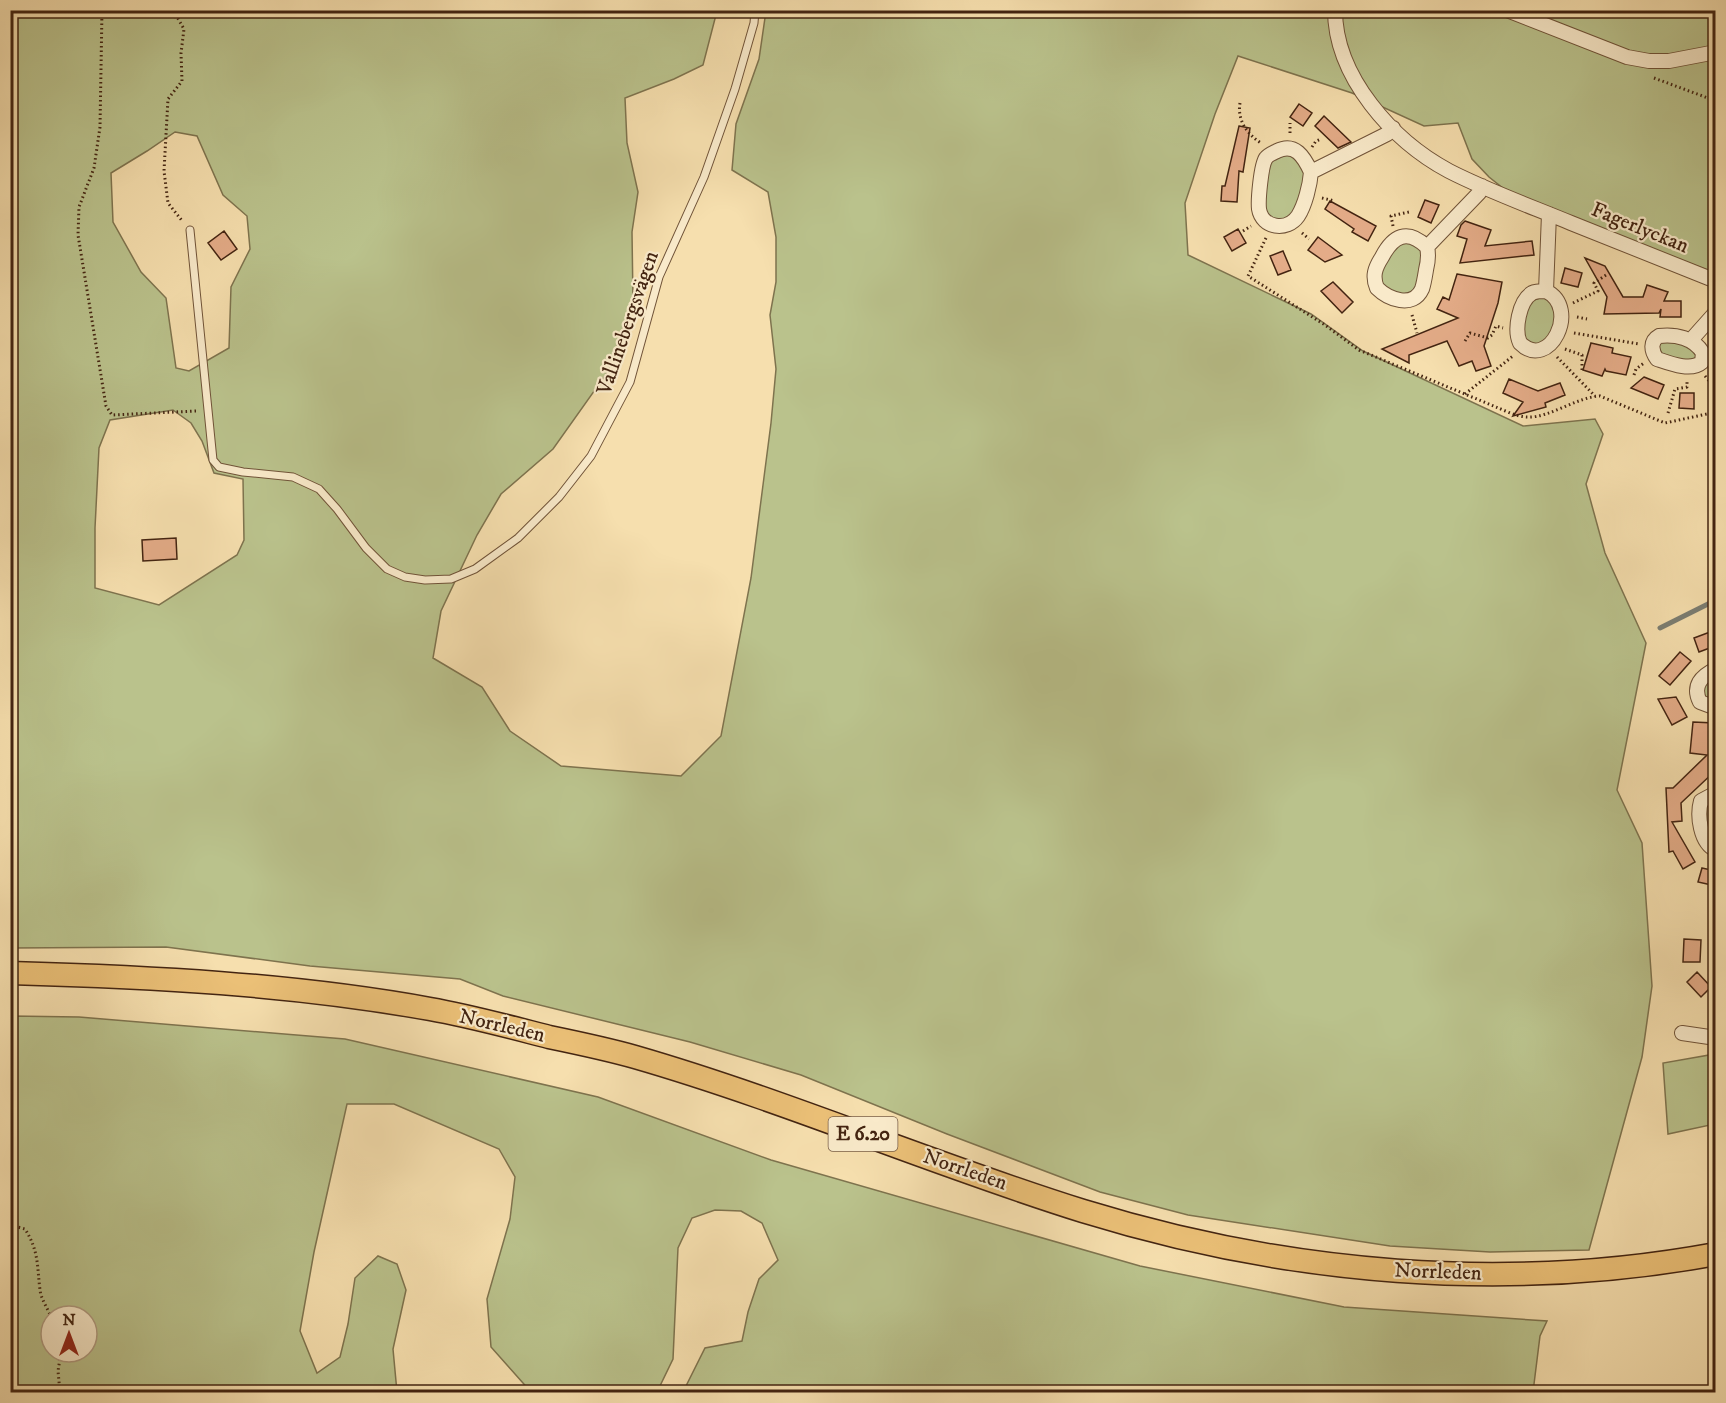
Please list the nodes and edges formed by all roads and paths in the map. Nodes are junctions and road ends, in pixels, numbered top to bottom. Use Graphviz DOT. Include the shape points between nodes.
graph roads {
  1 [pos="102,10"];
  2 [pos="125,10"];
  3 [pos="755,10"];
  4 [pos="1335,10"];
  5 [pos="1507,10"];
  6 [pos="1716,52"];
  7 [pos="1654,78"];
  8 [pos="1716,101"];
  9 [pos="1240,103"];
  10 [pos="1393,128"];
  11 [pos="1274,152"];
  12 [pos="1311,172"];
  13 [pos="1482,186"];
  14 [pos="1549,214"];
  15 [pos="1272,225"];
  16 [pos="190,230"];
  17 [pos="1427,247"];
  18 [pos="1606,275"];
  19 [pos="1716,281"];
  20 [pos="1546,291"];
  21 [pos="1562,309"];
  22 [pos="1716,312"];
  23 [pos="1557,330"];
  24 [pos="1516,331"];
  25 [pos="1691,340"];
  26 [pos="1465,341"];
  27 [pos="1549,345"];
  28 [pos="1524,347"];
  29 [pos="1652,347"];
  30 [pos="1687,367"];
  31 [pos="1582,371"];
  32 [pos="1465,394"];
  33 [pos="1595,396"];
  34 [pos="208,411"];
  35 [pos="1716,412"];
  36 [pos="1668,413"];
  37 [pos="1716,669"];
  38 [pos="1716,708"];
  39 [pos="1716,793"];
  40 [pos="1716,850"];
  41 [pos="10,973"];
  42 [pos="1682,1033"];
  43 [pos="1716,1038"];
  44 [pos="10,1225"];
  45 [pos="1716,1254"];
  46 [pos="46,1304"];
  47 [pos="59,1364"];
  48 [pos="60,1392"];
  1 -- 34 [label="path" via="100,127 94,168 79,207 78,235 106,406 112,415"];
  2 -- 16 [label="path" via="177,16 184,29 182,81 168,99 164,171 168,203"];
  3 -- 34 [label="lane, Vallinebergsvägen" via="735,89 704,177 659,277 630,382 591,456 542,516 494,557 451,579 405,577 387,569 319,489 293,477 219,467 213,460"];
  4 -- 10 [label="street, Fagerlyckan" via="1338,43 1352,78"];
  5 -- 6 [label="street" via="1627,57 1669,61"];
  7 -- 8 [label="path"];
  9 -- 11 [label="path" via="1238,113 1244,125 1258,142 1269,144"];
  10 -- 12 [label="street"];
  10 -- 13 [label="street, Fagerlyckan" via="1430,159"];
  11 -- 12 [label="street" via="1296,150"];
  11 -- 15 [label="street" via="1263,165 1258,205 1264,219"];
  12 -- 15 [label="street" via="1297,218 1287,225"];
  13 -- 14 [label="street, Fagerlyckan"];
  13 -- 17 [label="street"];
  14 -- 19 [label="street, Fagerlyckan"];
  14 -- 20 [label="street"];
  15 -- 32 [label="path" via="1248,276 1359,350"];
  16 -- 34 [label="lane, Vallinebergsvägen"];
  17 -- 17 [label="street" via="1408,236 1391,242 1374,272 1377,288 1394,300 1410,299 1419,293 1428,260"];
  18 -- 21 [label="path" via="1594,283 1598,291"];
  20 -- 21 [label="street"];
  20 -- 24 [label="street" via="1528,297"];
  21 -- 23 [label="street"];
  22 -- 25 [label="street"];
  23 -- 27 [label="street"];
  23 -- 29 [label="path"];
  24 -- 26 [label="path" via="1496,326 1490,337 1470,333"];
  24 -- 28 [label="street"];
  25 -- 29 [label="street" via="1659,336"];
  25 -- 30 [label="street" via="1700,348 1703,358 1698,366"];
  27 -- 28 [label="street" via="1536,351"];
  27 -- 31 [label="path" via="1582,355"];
  27 -- 33 [label="path"];
  28 -- 32 [label="path"];
  29 -- 30 [label="street" via="1657,358"];
  30 -- 36 [label="path" via="1687,387 1675,389"];
  32 -- 33 [label="path" via="1528,417"];
  33 -- 35 [label="path" via="1665,423"];
  37 -- 38 [label="street" via="1701,679 1696,689 1700,702"];
  39 -- 40 [label="street" via="1701,801 1700,812 1706,840"];
  41 -- 45 [label="highway, Norrleden / E 6.20" via="229,984 430,1009 632,1056 1081,1210 1221,1247 1292,1260 1400,1272 1513,1274 1620,1267"];
  42 -- 43 [label="street"];
  44 -- 46 [label="path" via="25,1229 33,1244"];
  47 -- 48 [label="path"];
}
